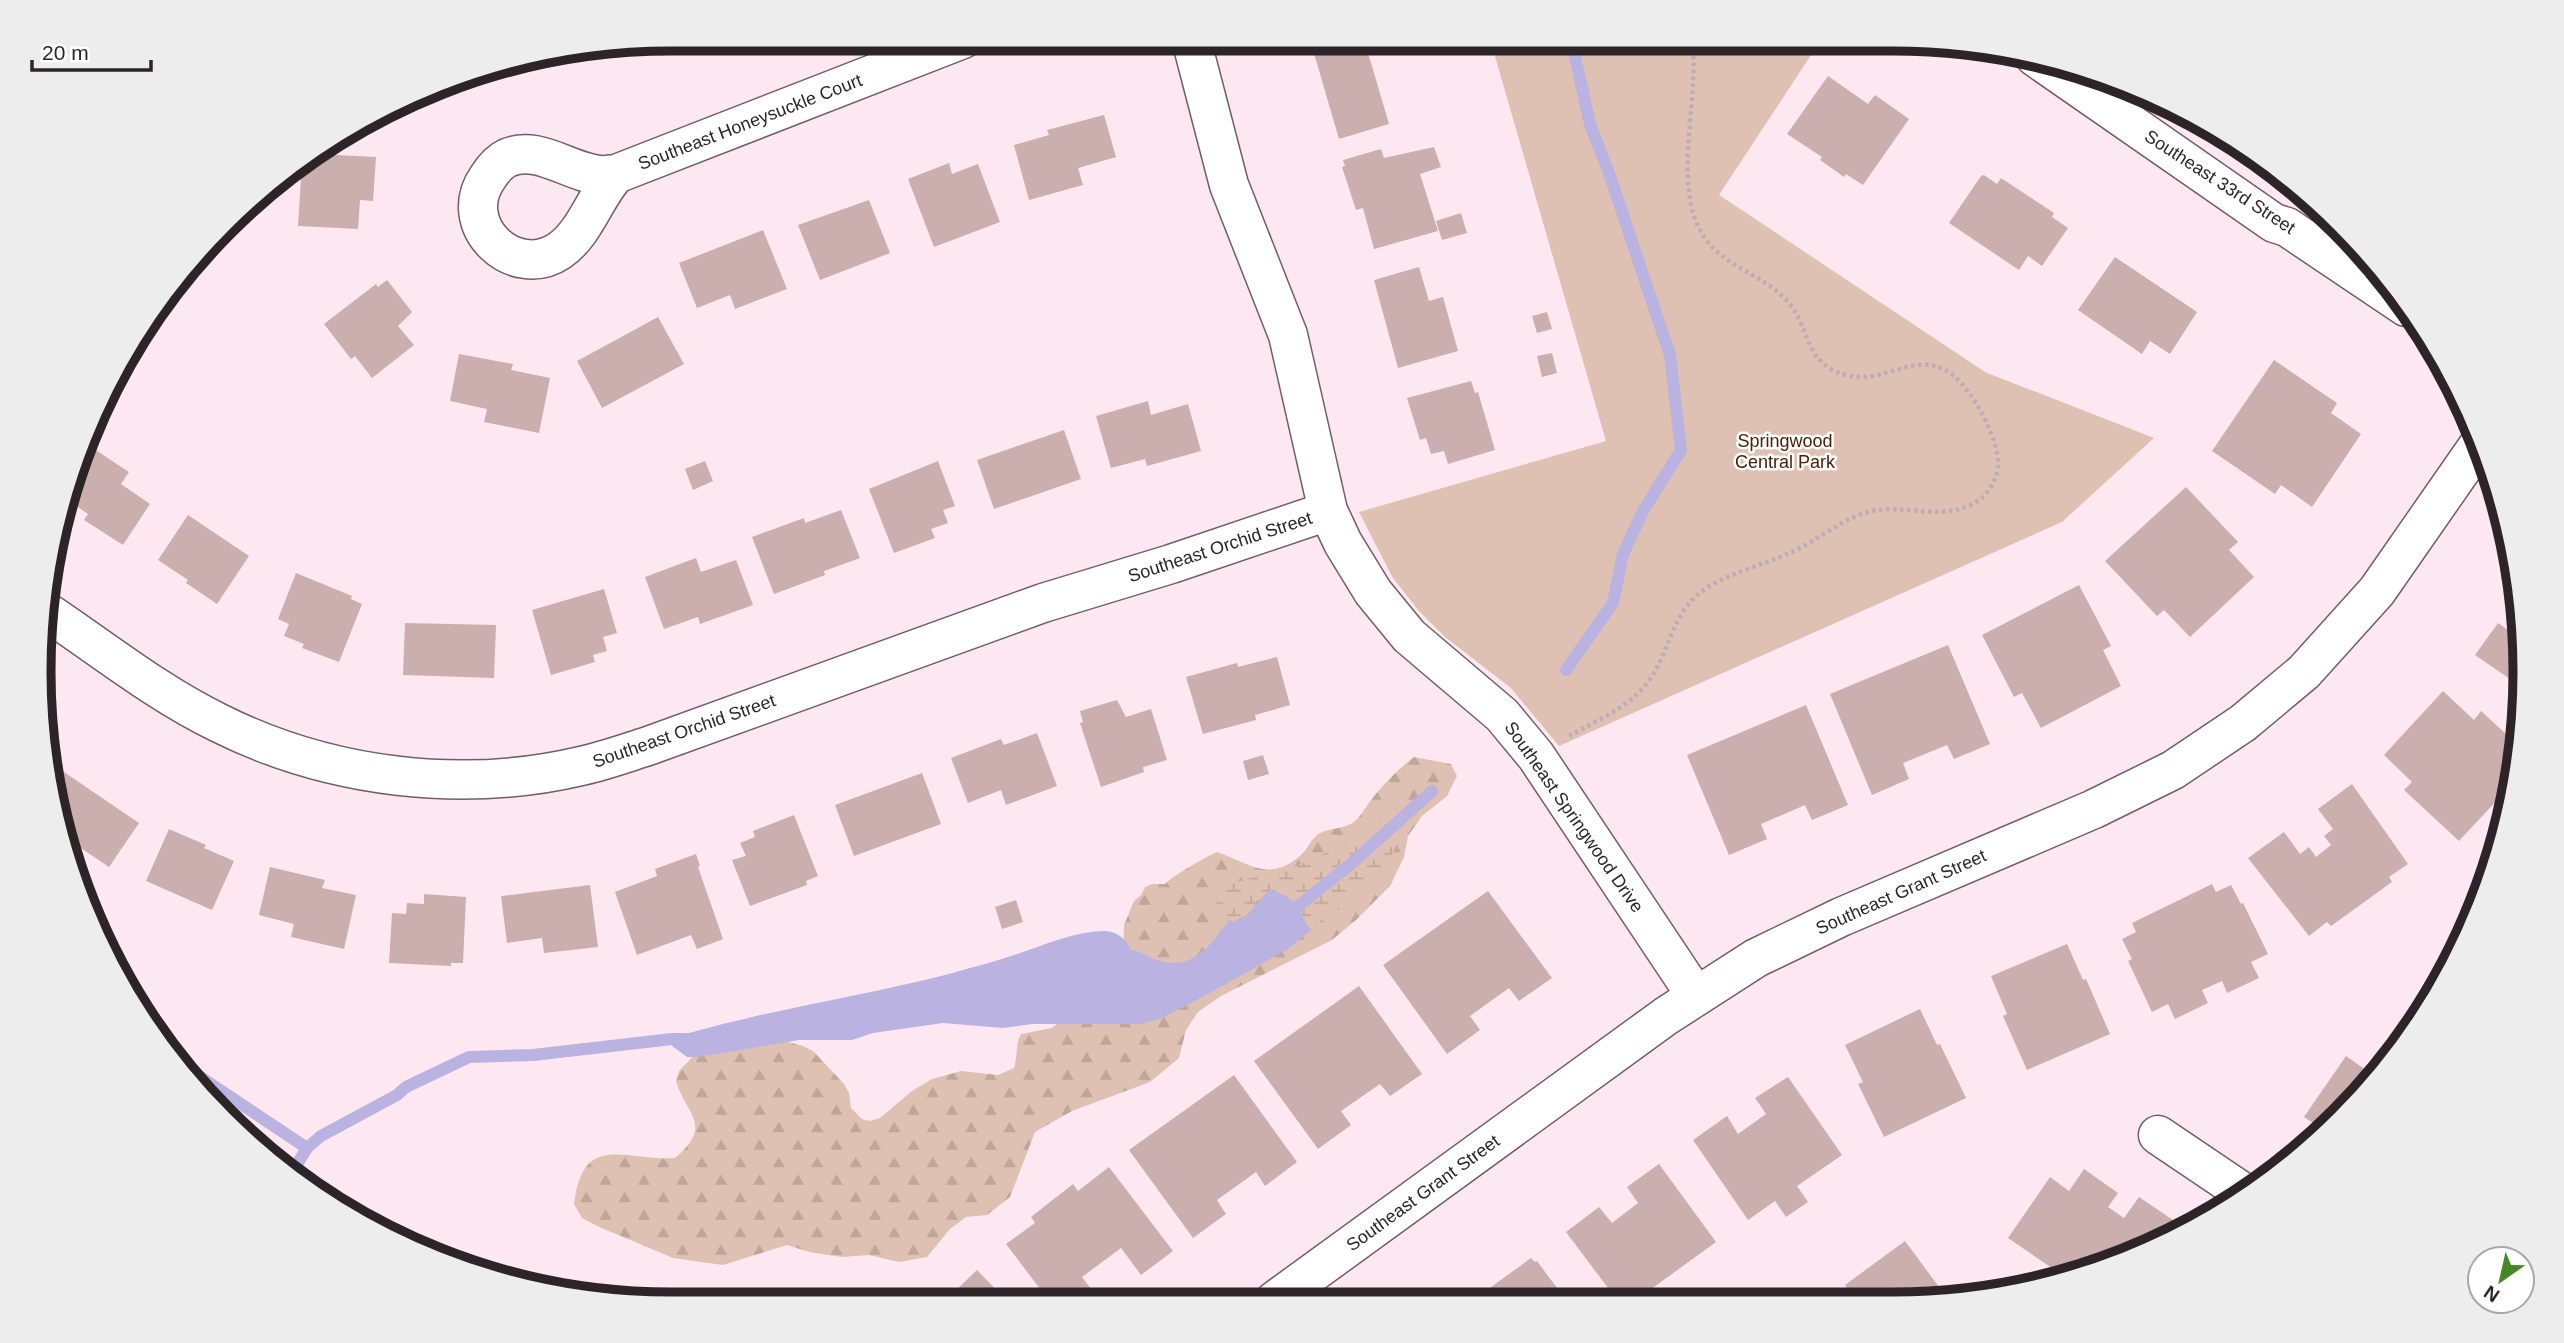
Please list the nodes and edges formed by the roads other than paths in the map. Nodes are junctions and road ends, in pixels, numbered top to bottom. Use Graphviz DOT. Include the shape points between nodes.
graph roads {
  1 [pos="932,51"];
  2 [pos="1194,51"];
  3 [pos="2059,74"];
  4 [pos="616,174"];
  5 [pos="2383,292"];
  6 [pos="2473,453"];
  7 [pos="1328,511"];
  8 [pos="53,616"];
  9 [pos="1696,996"];
  10 [pos="2158,1135"];
  11 [pos="2237,1188"];
  12 [pos="1286,1292"];
  1 -- 4 [label="street, Southeast Honeysuckle Court"];
  2 -- 7 [label="street, Southeast Springwood Drive" via="1229,185 1288,335"];
  3 -- 5 [label="street, Southeast 33rd Street" via="2274,223 2287,227"];
  6 -- 9 [label="street, Southeast Grant Street" via="2377,591 2304,672 2243,723 2172,770 2116,798 1841,917 1756,958"];
  7 -- 8 [label="street, Southeast Orchid Street" via="1043,603 648,746 581,766 508,777 435,779 356,770 286,751 219,723"];
  7 -- 9 [label="street, Southeast Springwood Drive" via="1357,567 1409,636 1502,715 1536,756"];
  9 -- 12 [label="street, Southeast Grant Street"];
  10 -- 11 [label="street"];
}
